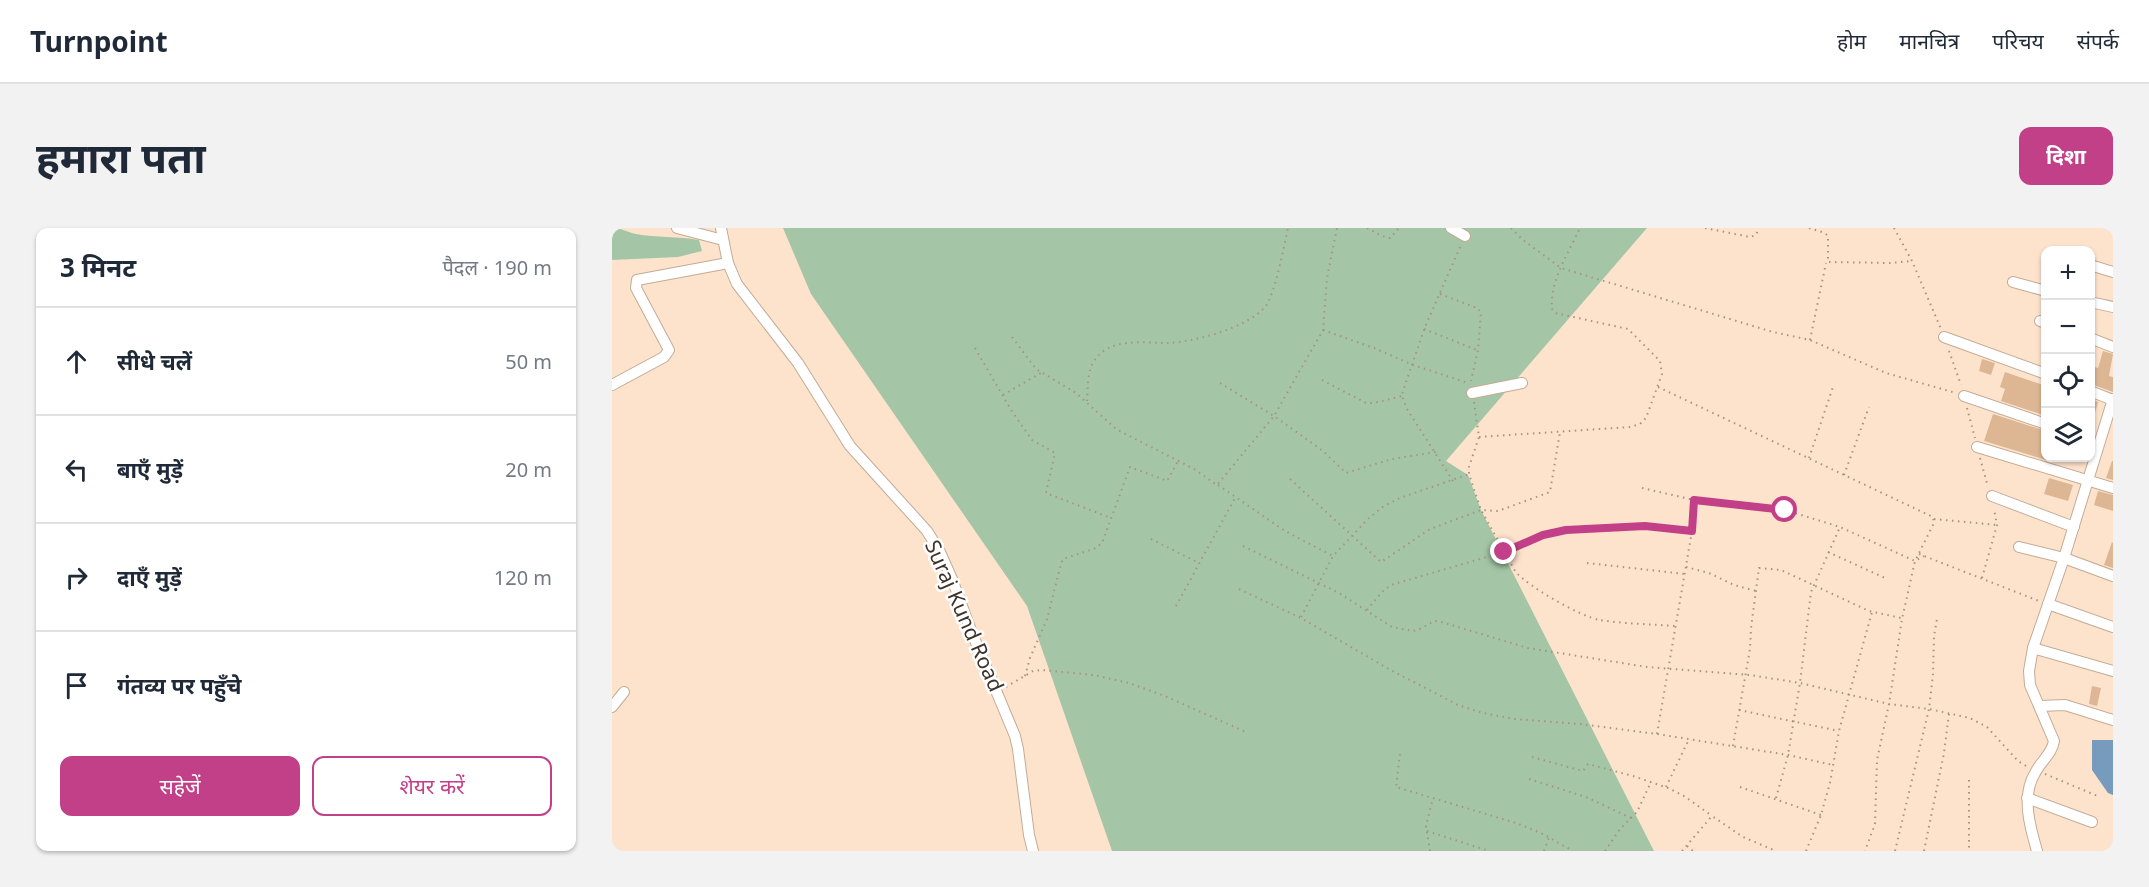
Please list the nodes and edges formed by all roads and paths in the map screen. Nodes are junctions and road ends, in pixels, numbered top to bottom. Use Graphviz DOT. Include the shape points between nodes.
graph roads {
  1 [pos="677,228"];
  2 [pos="721,228"];
  3 [pos="1288,228"];
  4 [pos="1337,228"];
  5 [pos="1367,228"];
  6 [pos="1399,228"];
  7 [pos="1451,228"];
  8 [pos="1511,228"];
  9 [pos="1580,228"];
  10 [pos="1705,228"];
  11 [pos="1759,228"];
  12 [pos="1809,228"];
  13 [pos="1465,236"];
  14 [pos="723,240"];
  15 [pos="1912,261"];
  16 [pos="1827,262"];
  17 [pos="728,263"];
  18 [pos="2095,266"];
  19 [pos="1561,268"];
  20 [pos="2113,272"];
  21 [pos="2013,282"];
  22 [pos="2041,290"];
  23 [pos="1440,294"];
  24 [pos="2095,303"];
  25 [pos="2113,307"];
  26 [pos="1424,329"];
  27 [pos="1323,330"];
  28 [pos="1012,337"];
  29 [pos="1944,337"];
  30 [pos="1810,340"];
  31 [pos="2095,340"];
  32 [pos="2113,347"];
  33 [pos="975,348"];
  34 [pos="1478,350"];
  35 [pos="1413,365"];
  36 [pos="1041,372"];
  37 [pos="2041,372"];
  38 [pos="1322,380"];
  39 [pos="1220,383"];
  40 [pos="1522,383"];
  41 [pos="612,385"];
  42 [pos="1658,387"];
  43 [pos="1833,387"];
  44 [pos="2095,392"];
  45 [pos="1472,393"];
  46 [pos="1003,395"];
  47 [pos="1402,396"];
  48 [pos="1964,396"];
  49 [pos="2113,399"];
  50 [pos="1086,402"];
  51 [pos="1869,407"];
  52 [pos="1274,416"];
  53 [pos="2041,422"];
  54 [pos="1560,432"];
  55 [pos="1479,437"];
  56 [pos="2095,440"];
  57 [pos="1977,447"];
  58 [pos="1436,452"];
  59 [pos="1809,458"];
  60 [pos="1178,461"];
  61 [pos="2091,462"];
  62 [pos="1469,474"];
  63 [pos="1844,475"];
  64 [pos="1290,479"];
  65 [pos="2088,480"];
  66 [pos="1453,481"];
  67 [pos="1217,485"];
  68 [pos="1642,488"];
  69 [pos="2113,488"];
  70 [pos="1992,496"];
  71 [pos="1235,498"];
  72 [pos="1694,500"];
  73 [pos="1481,510"];
  74 [pos="1112,518"];
  75 [pos="1934,519"];
  76 [pos="1997,525"];
  77 [pos="1840,527"];
  78 [pos="2074,527"];
  79 [pos="1692,531"];
  80 [pos="1353,534"];
  81 [pos="1151,539"];
  82 [pos="1244,546"];
  83 [pos="2019,547"];
  84 [pos="1504,552"];
  85 [pos="1828,552"];
  86 [pos="1919,554"];
  87 [pos="1332,556"];
  88 [pos="1924,556"];
  89 [pos="2064,558"];
  90 [pos="1915,561"];
  91 [pos="1199,563"];
  92 [pos="1587,563"];
  93 [pos="1686,567"];
  94 [pos="1684,574"];
  95 [pos="2113,576"];
  96 [pos="1886,578"];
  97 [pos="1319,583"];
  98 [pos="1814,584"];
  99 [pos="1239,589"];
  100 [pos="1756,591"];
  101 [pos="2048,604"];
  102 [pos="1176,606"];
  103 [pos="1367,610"];
  104 [pos="1872,612"];
  105 [pos="1301,618"];
  106 [pos="1902,619"];
  107 [pos="1937,619"];
  108 [pos="1675,626"];
  109 [pos="2113,627"];
  110 [pos="2033,648"];
  111 [pos="1668,668"];
  112 [pos="2113,671"];
  113 [pos="1746,675"];
  114 [pos="1025,676"];
  115 [pos="1800,683"];
  116 [pos="624,692"];
  117 [pos="997,692"];
  118 [pos="1848,693"];
  119 [pos="1889,704"];
  120 [pos="2040,706"];
  121 [pos="612,707"];
  122 [pos="1929,709"];
  123 [pos="1739,710"];
  124 [pos="1949,714"];
  125 [pos="1794,720"];
  126 [pos="2113,720"];
  127 [pos="1839,731"];
  128 [pos="1248,733"];
  129 [pos="1657,734"];
  130 [pos="1689,739"];
  131 [pos="1733,746"];
  132 [pos="1400,754"];
  133 [pos="1788,755"];
  134 [pos="1532,757"];
  135 [pos="1833,765"];
  136 [pos="2036,770"];
  137 [pos="1529,779"];
  138 [pos="1969,780"];
  139 [pos="1651,782"];
  140 [pos="1740,787"];
  141 [pos="1666,788"];
  142 [pos="1433,797"];
  143 [pos="2100,797"];
  144 [pos="1776,798"];
  145 [pos="2027,798"];
  146 [pos="1821,815"];
  147 [pos="1712,816"];
  148 [pos="1630,818"];
  149 [pos="2092,822"];
  150 [pos="1427,831"];
  151 [pos="1549,837"];
  152 [pos="1687,846"];
  153 [pos="1033,851"];
  154 [pos="1430,851"];
  155 [pos="1489,851"];
  156 [pos="1544,851"];
  157 [pos="1574,851"];
  158 [pos="1605,851"];
  159 [pos="1682,851"];
  160 [pos="1693,851"];
  161 [pos="1776,851"];
  162 [pos="1806,851"];
  163 [pos="1865,851"];
  164 [pos="1895,851"];
  165 [pos="1924,851"];
  166 [pos="1969,851"];
  167 [pos="2037,851"];
  1 -- 14 [label="street"];
  2 -- 14 [label="street, Suraj Kund Road"];
  3 -- 50 [label="path" via="1269,300 1257,314 1233,329 1214,334 1176,342 1133,342 1113,347 1093,362"];
  4 -- 27 [label="path" via="1327,278"];
  5 -- 6 [label="path" via="1386,237"];
  7 -- 13 [label="street"];
  8 -- 19 [label="path"];
  9 -- 19 [label="path"];
  10 -- 11 [label="path" via="1750,237"];
  12 -- 16 [label="path" via="1828,236"];
  13 -- 23 [label="path"];
  14 -- 17 [label="street, Suraj Kund Road"];
  15 -- 16 [label="path"];
  16 -- 30 [label="path"];
  17 -- 41 [label="street" via="637,280 636,288 669,350 664,357"];
  17 -- 117 [label="street, Suraj Kund Road" via="737,284 798,363 850,446 927,531 952,579"];
  18 -- 20 [label="street"];
  19 -- 30 [label="path"];
  19 -- 42 [label="path" via="1552,298 1553,311 1628,329 1660,361"];
  21 -- 22 [label="street"];
  23 -- 26 [label="path"];
  23 -- 34 [label="path" via="1480,310"];
  24 -- 25 [label="street"];
  26 -- 34 [label="path"];
  26 -- 35 [label="path"];
  27 -- 35 [label="path"];
  27 -- 52 [label="path"];
  28 -- 36 [label="path"];
  29 -- 37 [label="street"];
  30 -- 48 [label="path" via="1886,373"];
  31 -- 32 [label="street"];
  33 -- 46 [label="path"];
  34 -- 35 [label="path" via="1470,384"];
  35 -- 47 [label="path"];
  36 -- 46 [label="path"];
  36 -- 50 [label="path"];
  38 -- 47 [label="path" via="1366,403"];
  39 -- 52 [label="path"];
  40 -- 45 [label="street"];
  42 -- 54 [label="path" via="1646,418 1636,426"];
  42 -- 59 [label="path"];
  43 -- 59 [label="path"];
  44 -- 49 [label="street"];
  45 -- 55 [label="path"];
  46 -- 74 [label="path" via="1032,440 1055,453 1046,493"];
  47 -- 58 [label="path"];
  48 -- 53 [label="street"];
  49 -- 56 [label="street"];
  50 -- 60 [label="path" via="1123,433"];
  51 -- 63 [label="path"];
  52 -- 58 [label="path" via="1346,473 1392,459"];
  52 -- 67 [label="path"];
  54 -- 55 [label="path"];
  54 -- 73 [label="path" via="1550,492 1494,512"];
  55 -- 62 [label="path"];
  57 -- 65 [label="street"];
  58 -- 66 [label="path"];
  59 -- 63 [label="path"];
  60 -- 67 [label="path"];
  60 -- 74 [label="path" via="1167,481 1130,467"];
  61 -- 65 [label="street"];
  62 -- 66 [label="path"];
  62 -- 73 [label="path"];
  63 -- 75 [label="path"];
  64 -- 80 [label="path"];
  65 -- 69 [label="street"];
  65 -- 78 [label="street"];
  66 -- 80 [label="path" via="1383,506"];
  67 -- 71 [label="path"];
  68 -- 72 [label="path"];
  70 -- 78 [label="street"];
  71 -- 87 [label="path"];
  71 -- 91 [label="path"];
  72 -- 77 [label="path" via="1785,510"];
  72 -- 79 [label="path"];
  73 -- 80 [label="path" via="1422,533 1382,562"];
  73 -- 84 [label="path"];
  74 -- 114 [label="path" via="1096,549 1068,556 1060,564 1047,619"];
  75 -- 76 [label="path"];
  75 -- 86 [label="path"];
  77 -- 85 [label="path"];
  77 -- 90 [label="path"];
  78 -- 89 [label="street"];
  79 -- 84 [label="path" via="1645,526 1566,530"];
  79 -- 93 [label="path"];
  80 -- 87 [label="path"];
  81 -- 91 [label="path"];
  82 -- 97 [label="path"];
  83 -- 89 [label="street"];
  84 -- 103 [label="path" via="1391,585"];
  84 -- 108 [label="path" via="1521,579 1586,616"];
  85 -- 96 [label="path"];
  85 -- 98 [label="path"];
  86 -- 88 [label="path"];
  86 -- 90 [label="path"];
  87 -- 97 [label="path"];
  88 -- 90 [label="path"];
  88 -- 101 [label="path"];
  89 -- 95 [label="street"];
  89 -- 101 [label="street"];
  90 -- 106 [label="path"];
  91 -- 102 [label="path"];
  92 -- 94 [label="path"];
  93 -- 94 [label="path"];
  93 -- 100 [label="path"];
  94 -- 108 [label="path"];
  97 -- 103 [label="path"];
  97 -- 105 [label="path"];
  98 -- 100 [label="path" via="1781,570 1761,567"];
  98 -- 104 [label="path"];
  98 -- 115 [label="path"];
  99 -- 105 [label="path"];
  100 -- 113 [label="path"];
  101 -- 109 [label="street"];
  101 -- 110 [label="street"];
  103 -- 111 [label="path" via="1398,629 1418,630 1438,621 1528,648"];
  104 -- 106 [label="path"];
  104 -- 118 [label="path"];
  105 -- 129 [label="path" via="1458,705 1515,718"];
  106 -- 119 [label="path"];
  107 -- 122 [label="path"];
  108 -- 111 [label="path"];
  110 -- 112 [label="street"];
  110 -- 120 [label="street" via="2030,685"];
  111 -- 113 [label="path"];
  111 -- 129 [label="path"];
  113 -- 115 [label="path"];
  113 -- 123 [label="path"];
  114 -- 117 [label="path"];
  114 -- 128 [label="path" via="1042,670 1129,682"];
  115 -- 118 [label="path"];
  115 -- 125 [label="path"];
  116 -- 121 [label="street"];
  117 -- 153 [label="street, Suraj Kund Road" via="1018,749"];
  118 -- 119 [label="path"];
  118 -- 127 [label="path"];
  119 -- 122 [label="path"];
  119 -- 163 [label="path" via="1876,760 1875,824"];
  120 -- 126 [label="street" via="2065,705"];
  120 -- 136 [label="street" via="2054,741"];
  122 -- 124 [label="path"];
  122 -- 164 [label="path"];
  123 -- 125 [label="path"];
  123 -- 131 [label="path"];
  124 -- 136 [label="path" via="1979,721 2018,761"];
  124 -- 165 [label="path"];
  125 -- 127 [label="path"];
  125 -- 133 [label="path"];
  127 -- 135 [label="path"];
  129 -- 130 [label="path"];
  130 -- 131 [label="path"];
  130 -- 141 [label="path"];
  131 -- 133 [label="path"];
  132 -- 142 [label="path" via="1396,787"];
  133 -- 135 [label="path"];
  133 -- 144 [label="path"];
  134 -- 139 [label="path" via="1583,771 1588,764"];
  135 -- 146 [label="path"];
  136 -- 143 [label="path"];
  136 -- 145 [label="street"];
  137 -- 148 [label="path" via="1586,797"];
  138 -- 166 [label="path"];
  139 -- 141 [label="path"];
  139 -- 148 [label="path" via="1637,812"];
  140 -- 144 [label="path"];
  141 -- 147 [label="path"];
  142 -- 150 [label="path"];
  142 -- 151 [label="path"];
  144 -- 146 [label="path"];
  145 -- 149 [label="street"];
  145 -- 167 [label="street"];
  146 -- 162 [label="path"];
  147 -- 152 [label="path"];
  147 -- 161 [label="path" via="1743,837"];
  148 -- 158 [label="path"];
  150 -- 154 [label="path"];
  150 -- 155 [label="path"];
  151 -- 156 [label="path"];
  151 -- 157 [label="path"];
  152 -- 159 [label="path"];
  152 -- 160 [label="path"];
}
